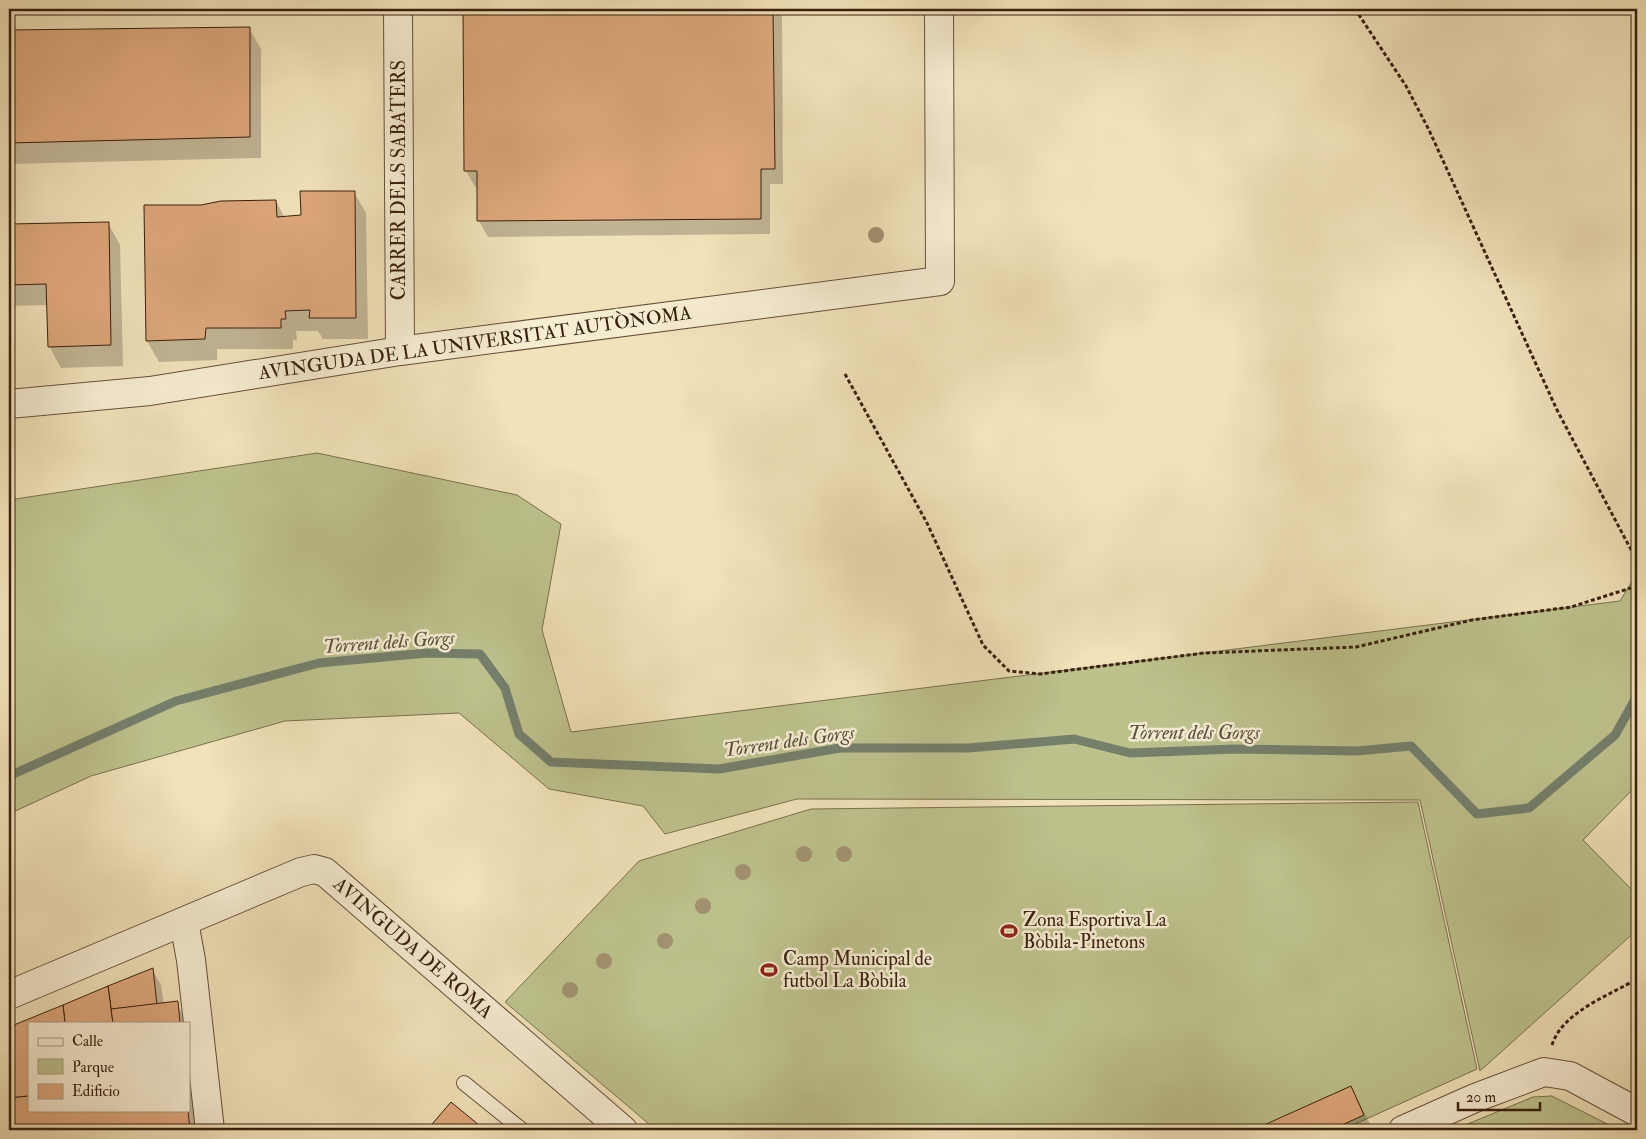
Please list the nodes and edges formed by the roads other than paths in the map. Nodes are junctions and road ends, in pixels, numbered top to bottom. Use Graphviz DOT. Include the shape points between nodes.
graph roads {
  1 [pos="398,9"];
  2 [pos="939,9"];
  3 [pos="400,350"];
  4 [pos="9,404"];
  5 [pos="184,922"];
  6 [pos="9,994"];
  7 [pos="464,1083"];
  8 [pos="1637,1112"];
  9 [pos="210,1130"];
  10 [pos="522,1130"];
  11 [pos="623,1130"];
  12 [pos="1403,1130"];
  1 -- 3 [label="street, CARRER DELS SABATERS"];
  2 -- 3 [label="street, AVINGUDA DE LA UNIVERSITAT AUTÒNOMA" via="940,281"];
  3 -- 4 [label="street, AVINGUDA DE LA UNIVERSITAT AUTÒNOMA" via="150,391"];
  5 -- 6 [label="street, AVINGUDA DE ROMA"];
  5 -- 9 [label="street"];
  5 -- 11 [label="street, AVINGUDA DE ROMA" via="301,872 314,869 325,872"];
  7 -- 10 [label="lane"];
  8 -- 12 [label="street" via="1570,1076 1544,1072"];
}
